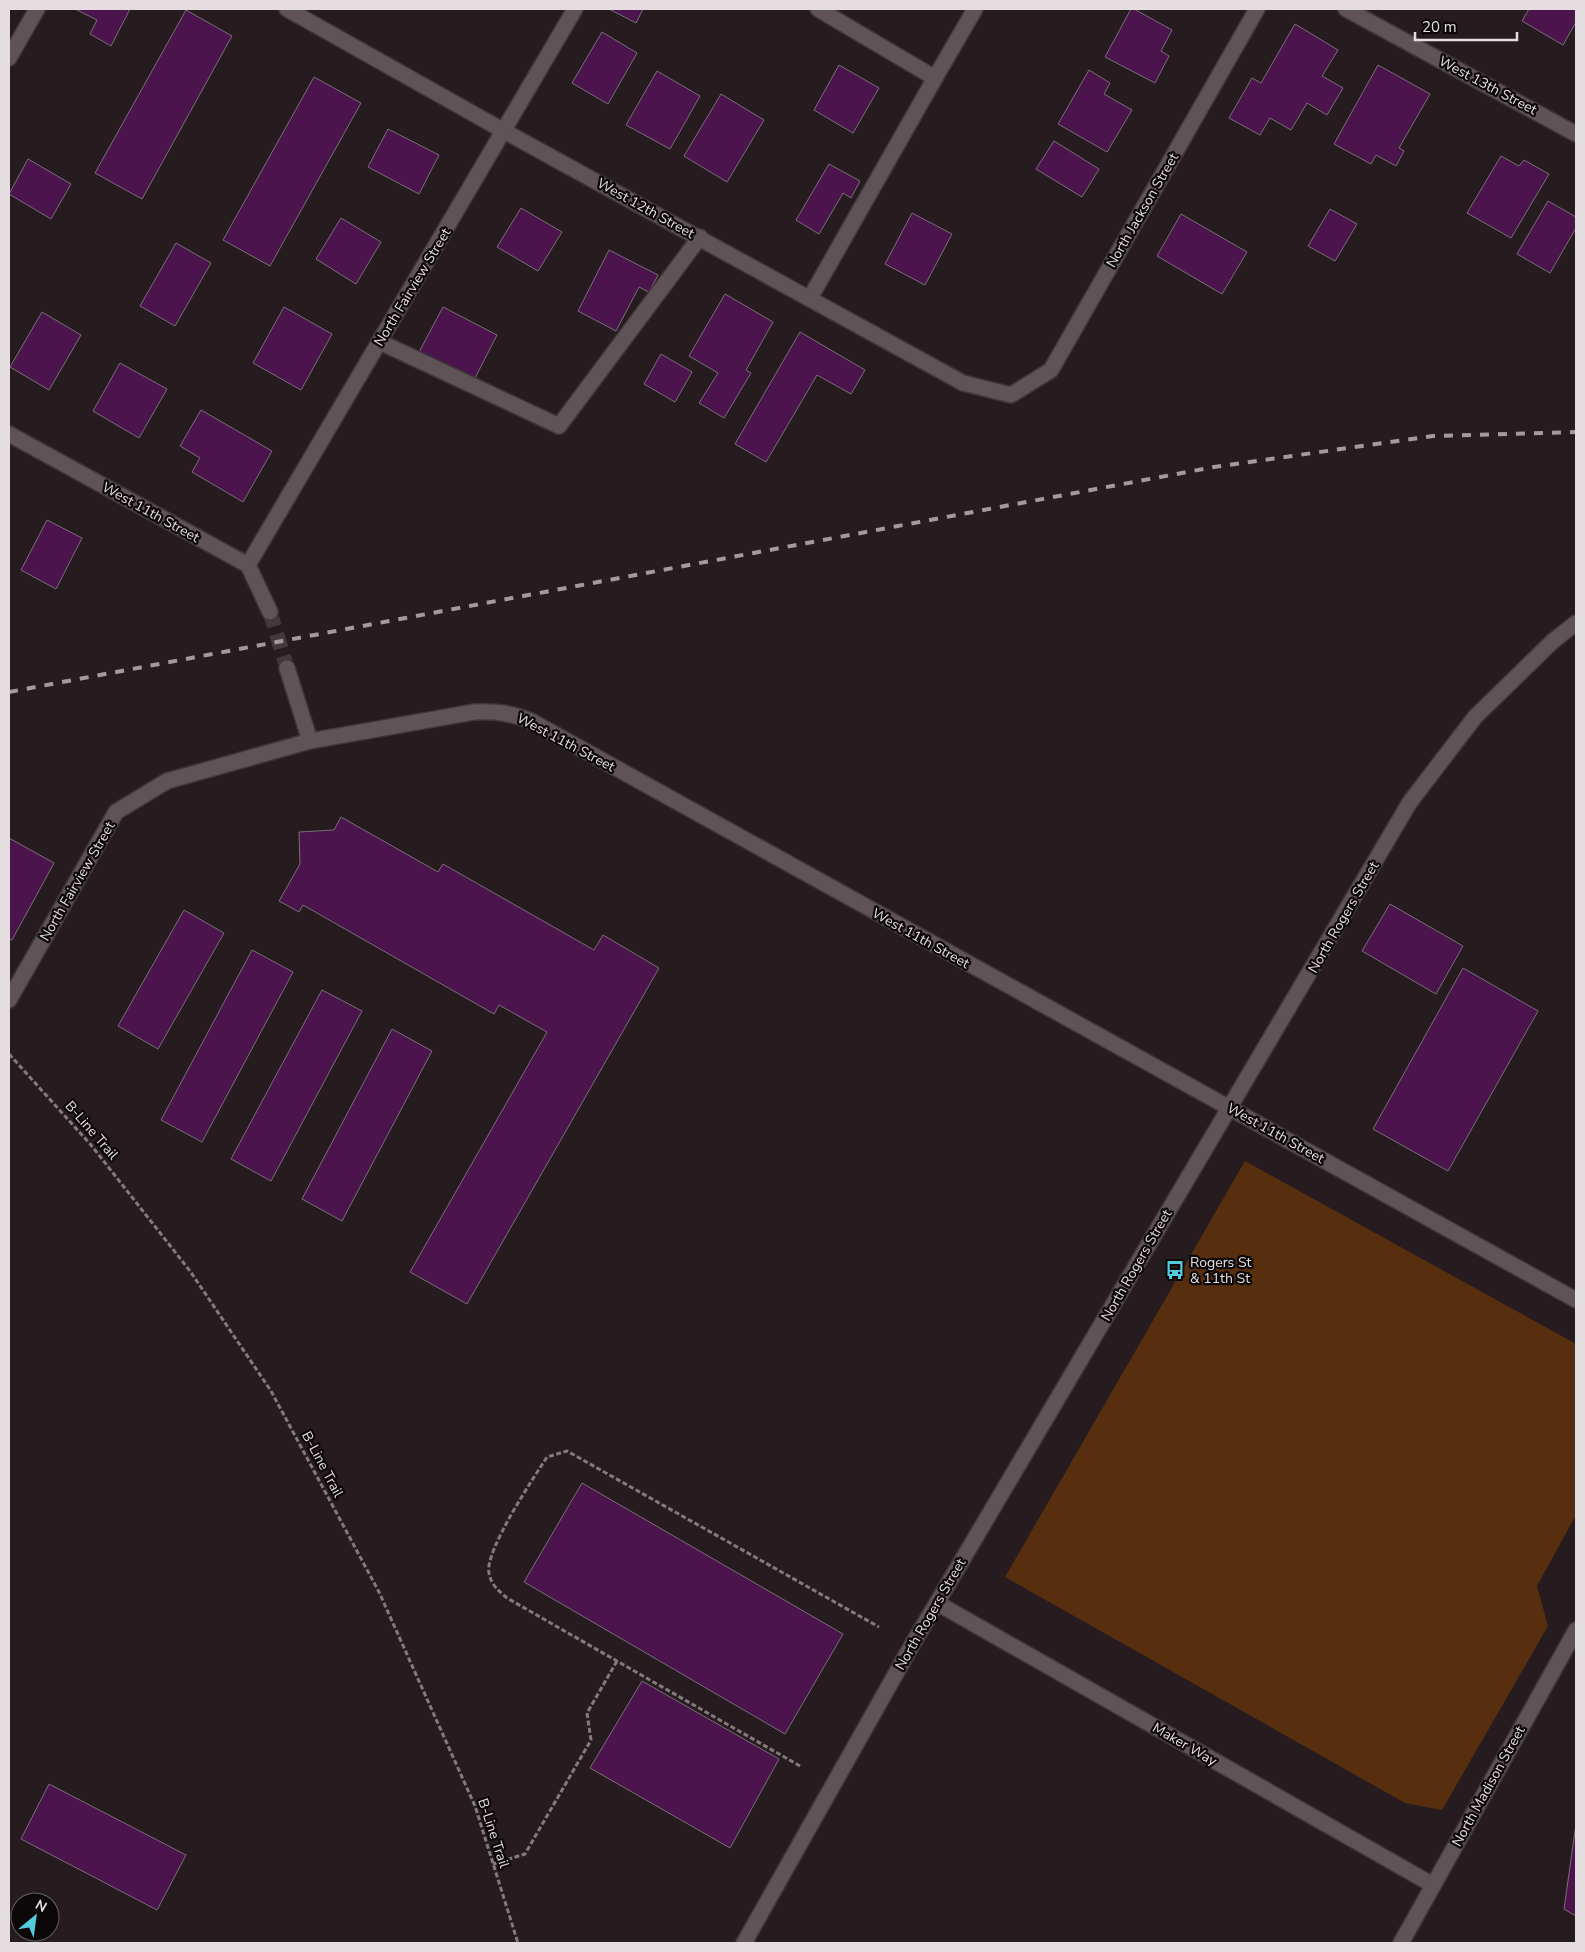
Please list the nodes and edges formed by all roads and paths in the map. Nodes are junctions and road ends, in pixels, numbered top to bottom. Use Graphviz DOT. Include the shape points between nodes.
graph roads {
  1 [pos="37,9"];
  2 [pos="575,9"];
  3 [pos="818,9"];
  4 [pos="975,9"];
  5 [pos="1257,9"];
  6 [pos="1346,9"];
  7 [pos="297,11"];
  8 [pos="9,58"];
  9 [pos="935,78"];
  10 [pos="504,131"];
  11 [pos="1576,134"];
  12 [pos="700,237"];
  13 [pos="810,298"];
  14 [pos="380,342"];
  15 [pos="1011,395"];
  16 [pos="9,434"];
  17 [pos="248,565"];
  18 [pos="270,612"];
  19 [pos="1576,623"];
  20 [pos="287,668"];
  21 [pos="310,741"];
  22 [pos="9,1000"];
  23 [pos="9,1054"];
  24 [pos="1230,1108"];
  25 [pos="1576,1300"];
  26 [pos="937,1603"];
  27 [pos="879,1627"];
  28 [pos="1576,1630"];
  29 [pos="617,1662"];
  30 [pos="800,1766"];
  31 [pos="493,1864"];
  32 [pos="1433,1885"];
  33 [pos="518,1943"];
  34 [pos="744,1943"];
  35 [pos="1401,1943"];
  1 -- 8 [label="street"];
  2 -- 10 [label="street, North Fairview Street"];
  3 -- 9 [label="street"];
  4 -- 9 [label="street"];
  5 -- 15 [label="street, North Jackson Street" via="1052,370"];
  6 -- 11 [label="street, West 13th Street"];
  7 -- 10 [label="street, West 12th Street"];
  9 -- 13 [label="street"];
  10 -- 12 [label="street, West 12th Street"];
  10 -- 14 [label="street, North Fairview Street"];
  12 -- 13 [label="street, West 12th Street"];
  12 -- 14 [label="street" via="559,426"];
  13 -- 15 [label="street, West 12th Street" via="963,383"];
  14 -- 17 [label="street, North Fairview Street"];
  16 -- 17 [label="street, West 11th Street"];
  17 -- 18 [label="street"];
  19 -- 24 [label="street, North Rogers Street" via="1553,640 1475,717 1410,802"];
  20 -- 21 [label="street"];
  21 -- 22 [label="street, North Fairview Street" via="167,781 116,812"];
  21 -- 24 [label="street, West 11th Street" via="474,712 515,714"];
  23 -- 31 [label="path, B-Line Trail" via="91,1145 190,1271 271,1391 378,1592 475,1806"];
  24 -- 25 [label="street, West 11th Street"];
  24 -- 26 [label="street, North Rogers Street"];
  26 -- 32 [label="street, Maker Way"];
  26 -- 34 [label="street, North Rogers Street"];
  27 -- 29 [label="path" via="567,1451 547,1457 529,1484 491,1554 488,1572 494,1587 507,1598"];
  28 -- 32 [label="street, North Madison Street"];
  29 -- 30 [label="path"];
  29 -- 31 [label="path" via="587,1713 591,1740 526,1854"];
  31 -- 33 [label="path, B-Line Trail"];
  32 -- 35 [label="street, North Madison Street"];
}
